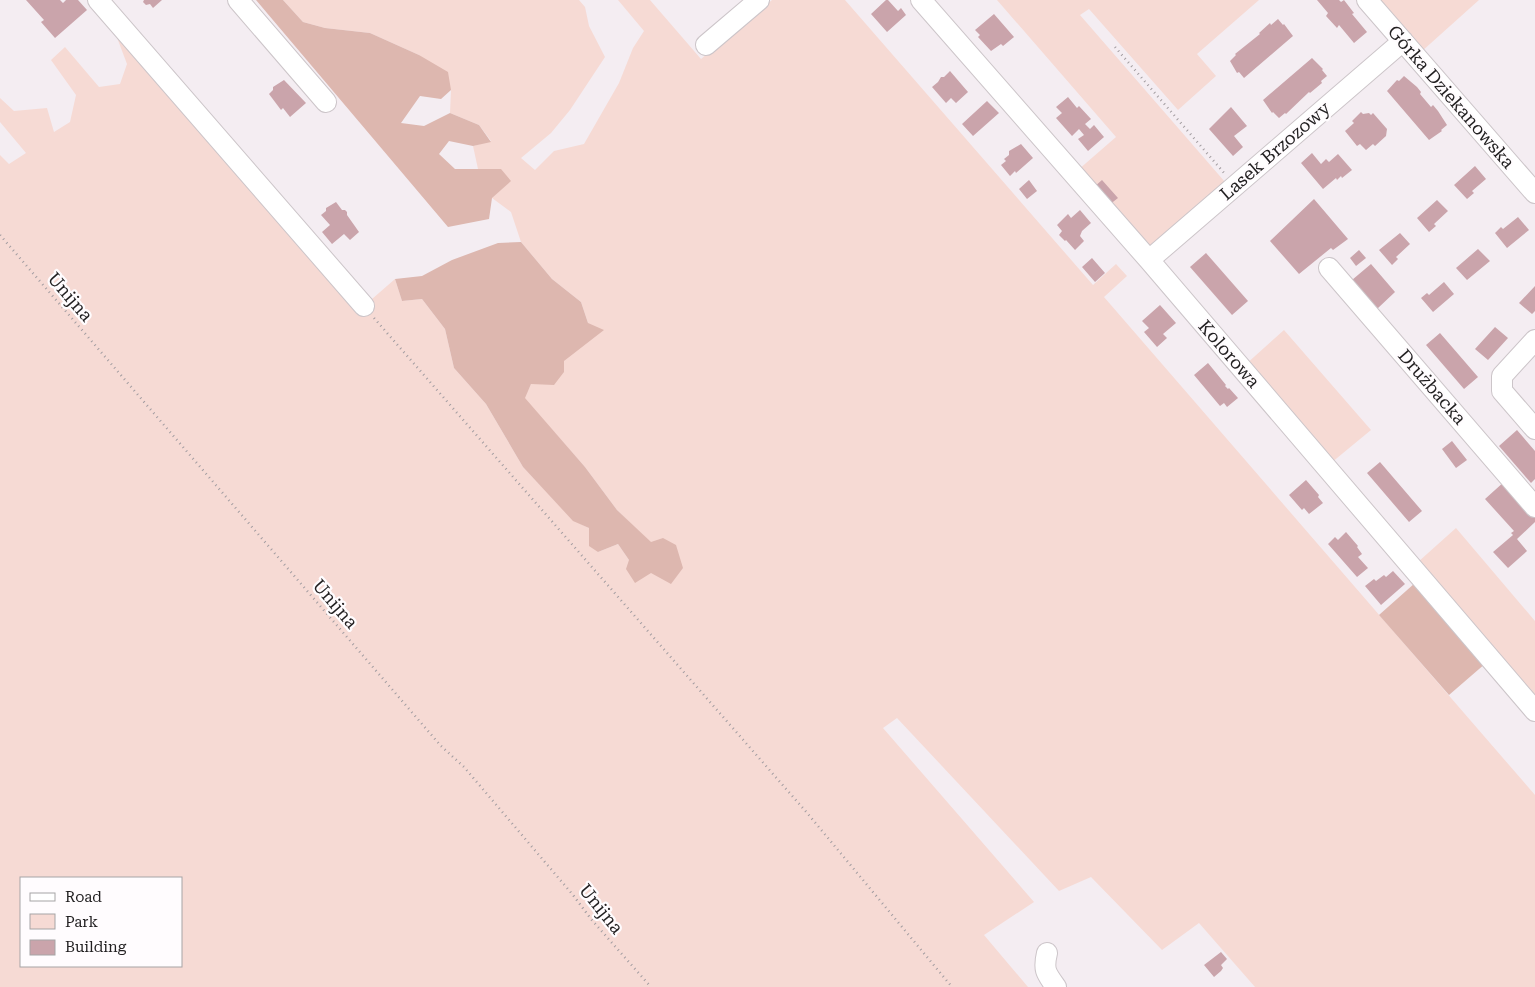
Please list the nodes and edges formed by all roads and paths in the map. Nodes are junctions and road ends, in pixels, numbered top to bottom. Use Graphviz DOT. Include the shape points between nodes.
graph roads {
  1 [pos="98,0"];
  2 [pos="238,0"];
  3 [pos="759,0"];
  4 [pos="921,0"];
  5 [pos="1367,0"];
  6 [pos="1402,41"];
  7 [pos="706,46"];
  8 [pos="1115,47"];
  9 [pos="326,102"];
  10 [pos="1235,186"];
  11 [pos="1535,193"];
  12 [pos="0,236"];
  13 [pos="1148,260"];
  14 [pos="1329,268"];
  15 [pos="364,306"];
  16 [pos="1535,340"];
  17 [pos="1535,429"];
  18 [pos="1535,507"];
  19 [pos="1535,711"];
  20 [pos="1047,953"];
  21 [pos="651,987"];
  22 [pos="952,987"];
  23 [pos="1056,987"];
  1 -- 15 [label="street"];
  2 -- 9 [label="street"];
  3 -- 7 [label="street"];
  4 -- 13 [label="street, Kolorowa"];
  5 -- 6 [label="street, Górka Dziekanowska"];
  6 -- 10 [label="street, Lasek Brzozowy"];
  6 -- 11 [label="street, Górka Dziekanowska"];
  8 -- 10 [label="path"];
  10 -- 13 [label="street, Lasek Brzozowy"];
  12 -- 21 [label="path, Unijna"];
  13 -- 19 [label="street, Kolorowa"];
  14 -- 18 [label="street, Drużbacka"];
  15 -- 22 [label="path" via="808,814"];
  16 -- 17 [label="street" via="1502,376 1502,391"];
  20 -- 23 [label="street" via="1044,967"];
}
